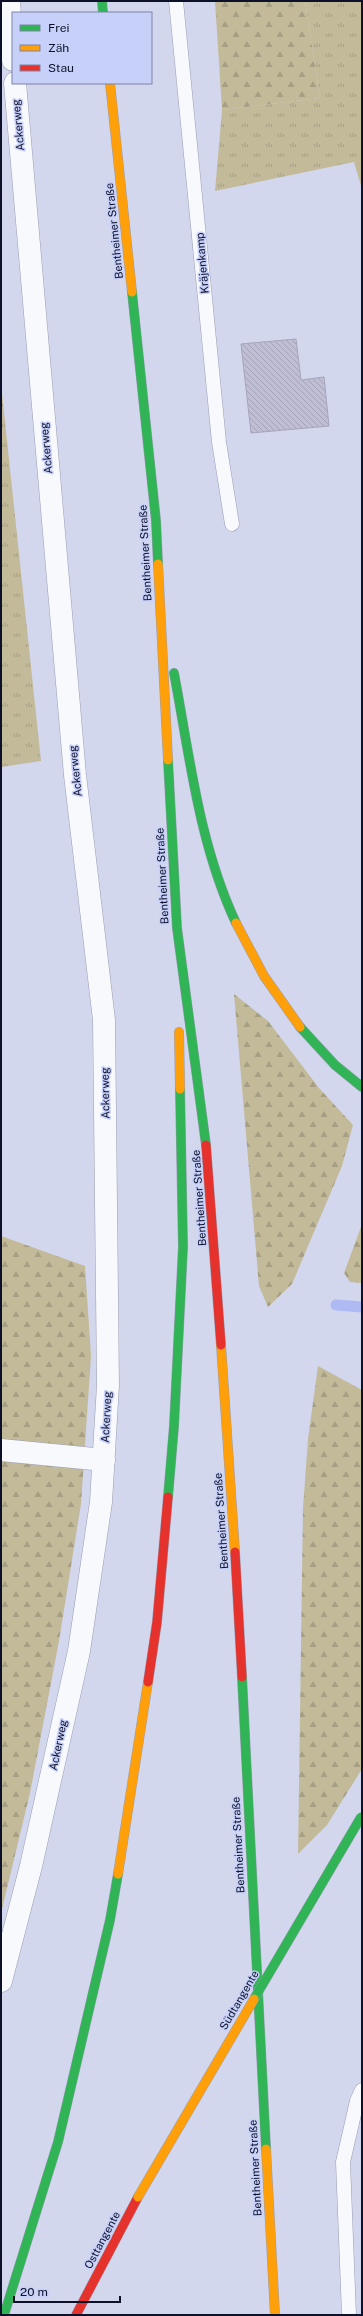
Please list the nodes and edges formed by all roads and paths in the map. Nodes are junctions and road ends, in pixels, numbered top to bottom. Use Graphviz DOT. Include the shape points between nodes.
graph roads {
  1 [pos="9,1"];
  2 [pos="102,1"];
  3 [pos="176,1"];
  4 [pos="103,12"];
  5 [pos="12,45"];
  6 [pos="14,84"];
  7 [pos="110,84"];
  8 [pos="232,524"];
  9 [pos="158,589"];
  10 [pos="177,928"];
  11 [pos="360,1085"];
  12 [pos="1,1450"];
  13 [pos="104,1460"];
  14 [pos="361,1816"];
  15 [pos="1,1981"];
  16 [pos="362,2090"];
  17 [pos="138,2197"];
  18 [pos="4,2315"];
  19 [pos="76,2315"];
  20 [pos="275,2315"];
  21 [pos="349,2315"];
  1 -- 5 [label="street"];
  2 -- 4 [label="main road"];
  3 -- 8 [label="lane, Kräjenkamp" via="219,442"];
  6 -- 13 [label="street, Ackerweg" via="75,774 104,1020 108,1385"];
  7 -- 9 [label="main road, Bentheimer Straße" via="156,521"];
  9 -- 10 [label="main road, Bentheimer Straße"];
  9 -- 11 [label="main road" via="206,840 232,913 265,978 292,1015 320,1050"];
  10 -- 18 [label="main road" via="183,1247 174,1426 157,1622 136,1768 110,1920 58,2142"];
  10 -- 20 [label="main road, Bentheimer Straße" via="208,1158 234,1527"];
  12 -- 13 [label="street"];
  13 -- 15 [label="street, Ackerweg" via="101,1502 78,1651 31,1866"];
  14 -- 17 [label="main road, Südtangente, bridge"];
  16 -- 21 [label="lane" via="357,2101 343,2162"];
  17 -- 19 [label="main road, Osttangente"];
}
